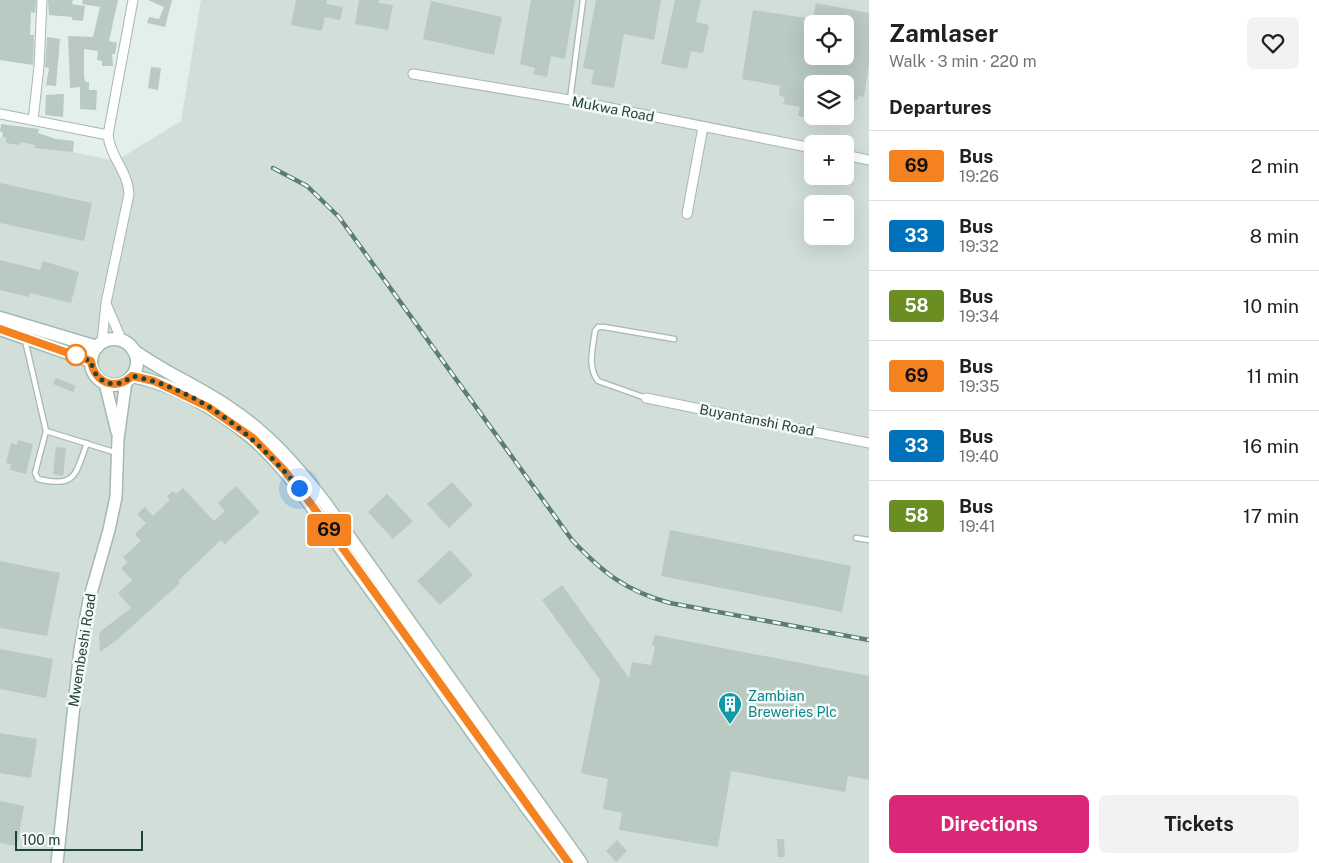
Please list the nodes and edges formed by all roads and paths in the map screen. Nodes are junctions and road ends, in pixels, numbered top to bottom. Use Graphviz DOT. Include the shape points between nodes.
graph roads {
  1 [pos="42,0"];
  2 [pos="133,0"];
  3 [pos="583,0"];
  4 [pos="413,74"];
  5 [pos="570,100"];
  6 [pos="0,114"];
  7 [pos="33,120"];
  8 [pos="703,127"];
  9 [pos="108,135"];
  10 [pos="804,146"];
  11 [pos="854,157"];
  12 [pos="869,160"];
  13 [pos="687,214"];
  14 [pos="106,303"];
  15 [pos="0,318"];
  16 [pos="0,329"];
  17 [pos="24,337"];
  18 [pos="674,339"];
  19 [pos="122,341"];
  20 [pos="100,345"];
  21 [pos="133,350"];
  22 [pos="91,361"];
  23 [pos="129,379"];
  24 [pos="105,382"];
  25 [pos="646,398"];
  26 [pos="46,431"];
  27 [pos="118,439"];
  28 [pos="86,443"];
  29 [pos="869,443"];
  30 [pos="118,453"];
  31 [pos="856,538"];
  32 [pos="869,540"];
  33 [pos="400,620"];
  34 [pos="57,863"];
  35 [pos="569,863"];
  36 [pos="581,863"];
  1 -- 7 [label="street"];
  2 -- 9 [label="street"];
  3 -- 5 [label="lane"];
  4 -- 5 [label="street, Mukwa Road"];
  5 -- 8 [label="street, Mukwa Road"];
  6 -- 7 [label="street"];
  7 -- 9 [label="street"];
  8 -- 10 [label="street, Mukwa Road"];
  8 -- 13 [label="street"];
  9 -- 14 [label="street" via="112,151 126,176 129,194"];
  11 -- 12 [label="street"];
  14 -- 19 [label="street"];
  14 -- 20 [label="street"];
  15 -- 20 [label="main road"];
  16 -- 17 [label="main road"];
  17 -- 22 [label="main road"];
  17 -- 26 [label="lane"];
  18 -- 25 [label="lane" via="604,327 595,331 593,375 598,381"];
  19 -- 20 [label="main road" via="115,339"];
  19 -- 21 [label="main road"];
  20 -- 22 [label="main road"];
  21 -- 23 [label="main road" via="136,360"];
  21 -- 33 [label="main road" via="160,369 231,408 271,439 320,496"];
  22 -- 24 [label="main road" via="95,374"];
  23 -- 24 [label="main road" via="115,384"];
  23 -- 27 [label="street"];
  23 -- 33 [label="main road" via="154,381 199,402 253,438 299,488"];
  24 -- 27 [label="street"];
  25 -- 29 [label="street, Buyantanshi Road"];
  26 -- 28 [label="lane"];
  26 -- 28 [label="lane" via="35,473 38,479 54,483 68,481 76,473"];
  27 -- 30 [label="street, Mwembeshi Road"];
  28 -- 30 [label="lane"];
  30 -- 34 [label="street, Mwembeshi Road" via="116,497 91,592 80,650"];
  31 -- 32 [label="lane"];
  33 -- 35 [label="main road"];
  33 -- 36 [label="main road"];
}
